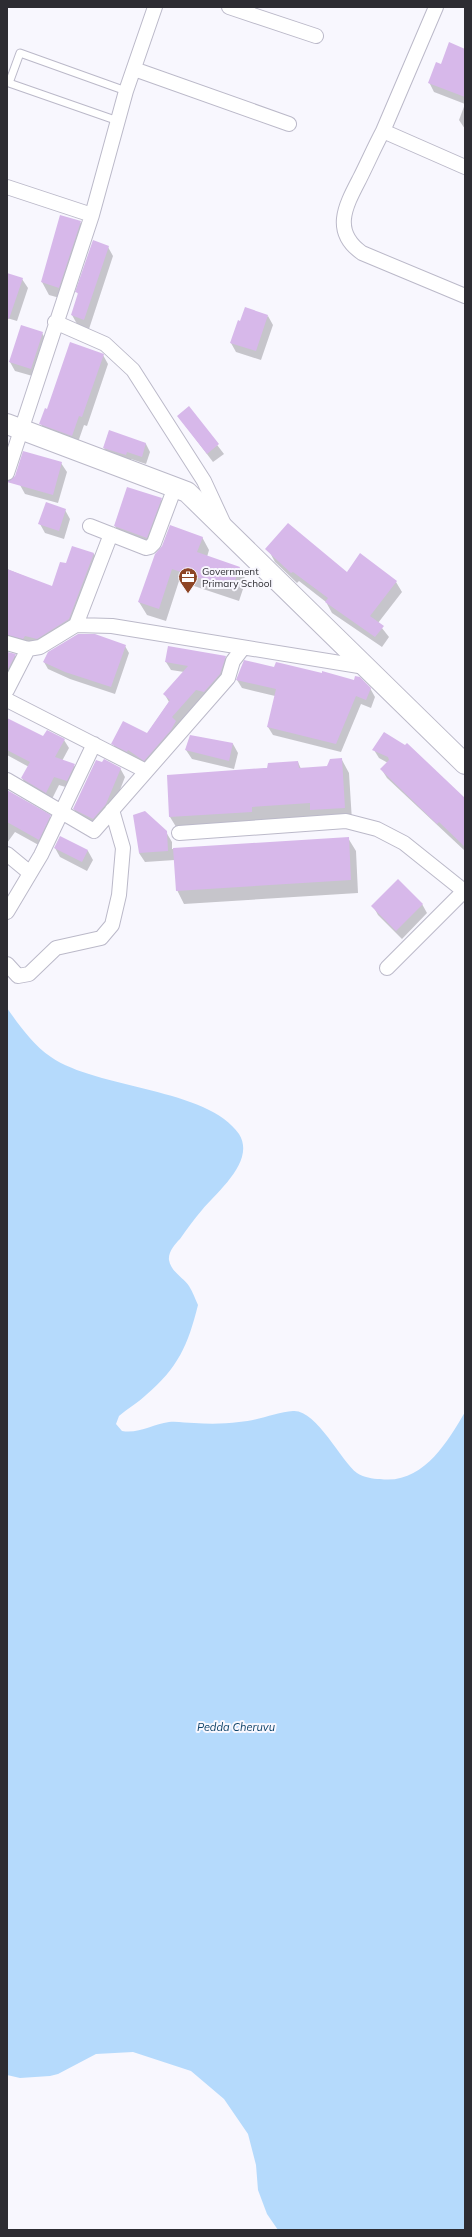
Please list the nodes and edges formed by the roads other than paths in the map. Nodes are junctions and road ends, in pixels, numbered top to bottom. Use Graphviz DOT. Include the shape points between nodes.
graph roads {
  1 [pos="155,7"];
  2 [pos="230,7"];
  3 [pos="436,7"];
  4 [pos="316,36"];
  5 [pos="134,69"];
  6 [pos="126,91"];
  7 [pos="118,121"];
  8 [pos="289,124"];
  9 [pos="383,131"];
  10 [pos="465,167"];
  11 [pos="7,187"];
  12 [pos="92,215"];
  13 [pos="465,296"];
  14 [pos="55,322"];
  15 [pos="14,426"];
  16 [pos="7,473"];
  17 [pos="175,487"];
  18 [pos="90,526"];
  19 [pos="226,529"];
  20 [pos="111,534"];
  21 [pos="76,625"];
  22 [pos="7,643"];
  23 [pos="243,648"];
  24 [pos="28,649"];
  25 [pos="365,667"];
  26 [pos="7,690"];
  27 [pos="7,700"];
  28 [pos="94,744"];
  29 [pos="465,764"];
  30 [pos="146,771"];
  31 [pos="7,780"];
  32 [pos="112,810"];
  33 [pos="61,812"];
  34 [pos="179,833"];
  35 [pos="7,854"];
  36 [pos="30,873"];
  37 [pos="465,890"];
  38 [pos="7,912"];
  39 [pos="7,964"];
  40 [pos="387,968"];
  1 -- 5 [label="street"];
  2 -- 4 [label="street"];
  3 -- 9 [label="street"];
  5 -- 6 [label="street"];
  5 -- 8 [label="street"];
  6 -- 7 [label="street"];
  6 -- 7 [label="lane" via="20,53 9,83"];
  7 -- 12 [label="street"];
  9 -- 10 [label="street"];
  9 -- 13 [label="street" via="344,209 344,229 352,245 362,253"];
  11 -- 12 [label="street"];
  12 -- 14 [label="street"];
  14 -- 15 [label="street"];
  14 -- 19 [label="street" via="105,344 133,370 204,481"];
  15 -- 16 [label="street"];
  15 -- 17 [label="street"];
  17 -- 19 [label="street" via="187,492"];
  17 -- 20 [label="street" via="154,544 150,548"];
  18 -- 20 [label="street"];
  19 -- 25 [label="street"];
  20 -- 21 [label="street"];
  21 -- 23 [label="street" via="112,626"];
  21 -- 24 [label="street" via="40,647"];
  22 -- 24 [label="street"];
  23 -- 25 [label="street"];
  23 -- 30 [label="street" via="234,661 228,678"];
  24 -- 26 [label="street"];
  25 -- 29 [label="street"];
  27 -- 28 [label="street"];
  28 -- 30 [label="street"];
  28 -- 33 [label="street"];
  30 -- 32 [label="street"];
  31 -- 33 [label="street"];
  32 -- 33 [label="street" via="94,831"];
  32 -- 39 [label="street" via="123,848 112,925 101,938 56,948 30,974 18,976"];
  33 -- 36 [label="street"];
  34 -- 37 [label="street" via="346,821 377,829 404,843"];
  35 -- 36 [label="street"];
  36 -- 38 [label="street"];
  37 -- 40 [label="street"];
}
